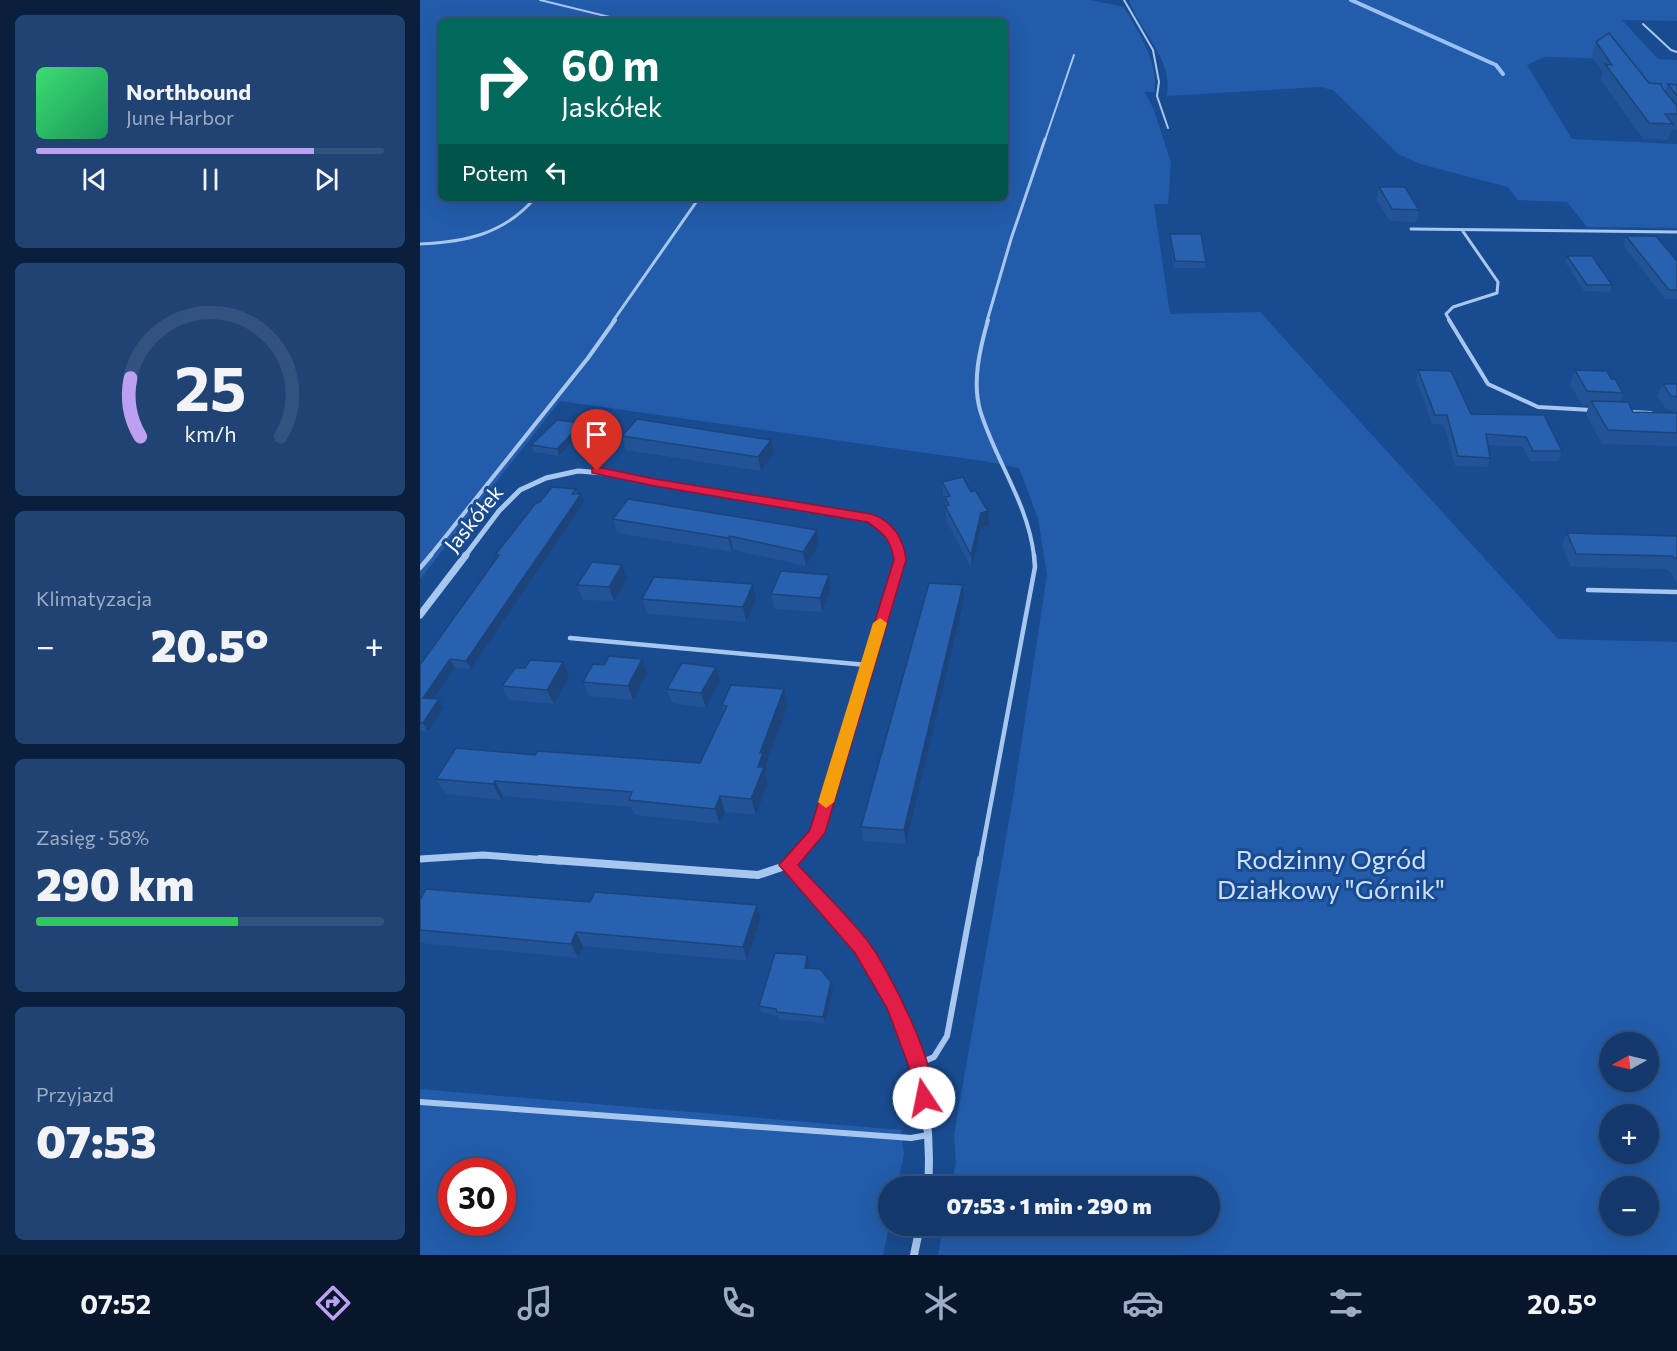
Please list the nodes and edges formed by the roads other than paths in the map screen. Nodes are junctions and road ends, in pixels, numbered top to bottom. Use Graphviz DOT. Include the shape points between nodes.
graph roads {
  1 [pos="540,0"];
  2 [pos="1124,0"];
  3 [pos="614,18"];
  4 [pos="1644,24"];
  5 [pos="1677,52"];
  6 [pos="1074,55"];
  7 [pos="1168,128"];
  8 [pos="532,201"];
  9 [pos="697,201"];
  10 [pos="1411,229"];
  11 [pos="1462,230"];
  12 [pos="1677,232"];
  13 [pos="420,246"];
  14 [pos="1596,410"];
  15 [pos="1619,411"];
  16 [pos="1654,413"];
  17 [pos="420,568"];
  18 [pos="1588,590"];
  19 [pos="1677,592"];
  20 [pos="420,615"];
  21 [pos="570,638"];
  22 [pos="867,665"];
  23 [pos="420,859"];
  24 [pos="788,865"];
  25 [pos="918,1064"];
  26 [pos="420,1102"];
  27 [pos="930,1134"];
  28 [pos="928,1176"];
  29 [pos="918,1236"];
  30 [pos="914,1255"];
  1 -- 3 [label="lane"];
  2 -- 7 [label="lane" via="1153,50 1159,82 1157,96"];
  4 -- 5 [label="lane"];
  6 -- 25 [label="lane" via="1011,239 978,356 976,390 980,409 1020,503 1032,540 1035,567 947,1036 934,1057"];
  8 -- 13 [label="lane" via="498,232"];
  9 -- 17 [label="lane" via="588,358"];
  10 -- 11 [label="lane"];
  11 -- 12 [label="lane"];
  11 -- 14 [label="lane" via="1498,282 1497,293 1453,307 1446,314 1488,384 1538,407"];
  15 -- 16 [label="lane"];
  18 -- 19 [label="lane"];
  20 -- 22 [label="street, Jaskółek" via="499,511 520,490 546,478 597,471 871,518 888,530 898,542 900,560"];
  21 -- 22 [label="lane"];
  22 -- 24 [label="street, Jaskółek" via="817,833"];
  23 -- 24 [label="street, Jaskółek" via="483,855 758,875"];
  24 -- 25 [label="street" via="861,947 895,1004"];
  25 -- 27 [label="street"];
  26 -- 27 [label="lane" via="911,1138"];
  27 -- 28 [label="street"];
  29 -- 30 [label="street"];
}
